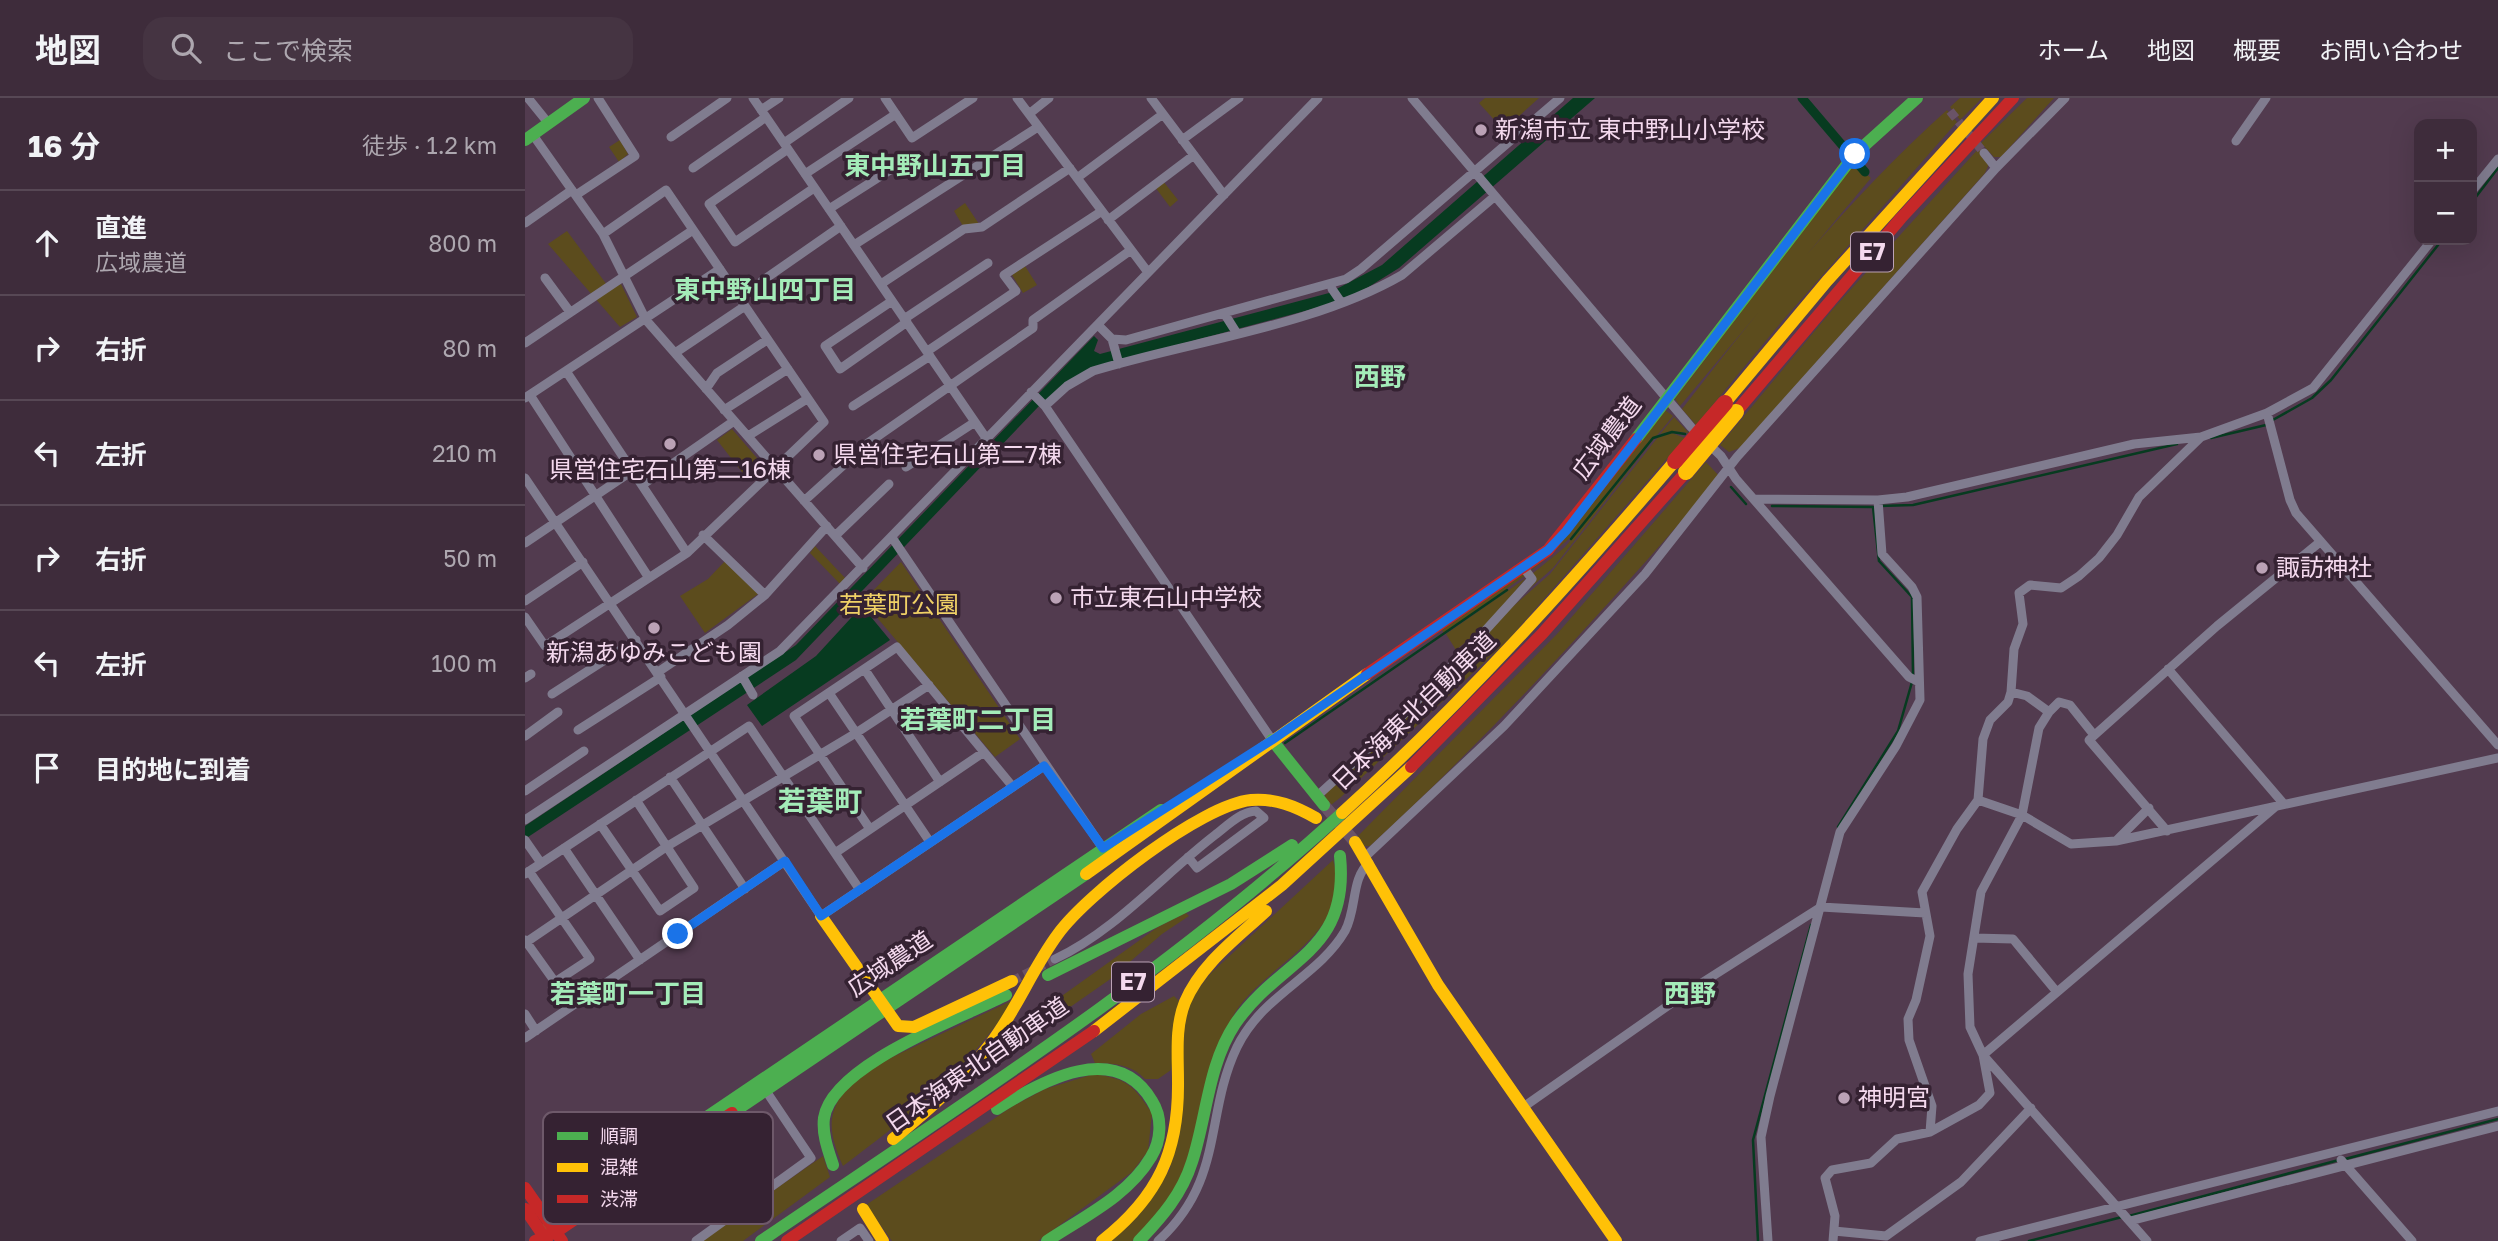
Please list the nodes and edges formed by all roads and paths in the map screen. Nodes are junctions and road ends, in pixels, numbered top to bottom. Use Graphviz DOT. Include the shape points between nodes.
graph roads {
  1 [pos="528,98"];
  2 [pos="584,98"];
  3 [pos="597,98"];
  4 [pos="727,98"];
  5 [pos="753,98"];
  6 [pos="779,98"];
  7 [pos="849,98"];
  8 [pos="885,98"];
  9 [pos="973,98"];
  10 [pos="1017,98"];
  11 [pos="1049,98"];
  12 [pos="1239,98"];
  13 [pos="1318,98"];
  14 [pos="1412,98"];
  15 [pos="1560,98"];
  16 [pos="1917,98"];
  17 [pos="1993,98"];
  18 [pos="2014,98"];
  19 [pos="2065,98"];
  20 [pos="2266,98"];
  21 [pos="1153,99"];
  22 [pos="764,114"];
  23 [pos="896,114"];
  24 [pos="1029,114"];
  25 [pos="1163,114"];
  26 [pos="549,124"];
  27 [pos="1038,127"];
  28 [pos="529,137"];
  29 [pos="671,137"];
  30 [pos="1182,139"];
  31 [pos="2236,141"];
  32 [pos="786,146"];
  33 [pos="1984,153"];
  34 [pos="1194,155"];
  35 [pos="909,158"];
  36 [pos="2498,159"];
  37 [pos="693,168"];
  38 [pos="1070,169"];
  39 [pos="1996,169"];
  40 [pos="805,174"];
  41 [pos="1475,176"];
  42 [pos="1077,178"];
  43 [pos="2477,185"];
  44 [pos="814,188"];
  45 [pos="574,192"];
  46 [pos="1224,195"];
  47 [pos="1492,196"];
  48 [pos="829,209"];
  49 [pos="1102,211"];
  50 [pos="1108,220"];
  51 [pos="525,223"];
  52 [pos="841,226"];
  53 [pos="693,230"];
  54 [pos="603,234"];
  55 [pos="854,245"];
  56 [pos="2428,245"];
  57 [pos="1131,250"];
  58 [pos="988,263"];
  59 [pos="720,269"];
  60 [pos="1147,271"];
  61 [pos="625,275"];
  62 [pos="544,278"];
  63 [pos="762,281"];
  64 [pos="881,284"];
  65 [pos="1332,289"];
  66 [pos="892,301"];
  67 [pos="1341,302"];
  68 [pos="745,306"];
  69 [pos="570,312"];
  70 [pos="1225,316"];
  71 [pos="646,320"];
  72 [pos="905,321"];
  73 [pos="1098,326"];
  74 [pos="1236,331"];
  75 [pos="768,340"];
  76 [pos="525,343"];
  77 [pos="1113,344"];
  78 [pos="929,353"];
  79 [pos="675,354"];
  80 [pos="1118,363"];
  81 [pos="788,369"];
  82 [pos="566,371"];
  83 [pos="950,386"];
  84 [pos="706,389"];
  85 [pos="1033,393"];
  86 [pos="527,397"];
  87 [pos="807,398"];
  88 [pos="1666,398"];
  89 [pos="853,405"];
  90 [pos="1044,405"];
  91 [pos="1730,407"];
  92 [pos="724,410"];
  93 [pos="2266,413"];
  94 [pos="734,421"];
  95 [pos="975,422"];
  96 [pos="748,436"];
  97 [pos="2201,437"];
  98 [pos="986,438"];
  99 [pos="1681,466"];
  100 [pos="773,467"];
  101 [pos="906,467"];
  102 [pos="1730,468"];
  103 [pos="632,471"];
  104 [pos="526,483"];
  105 [pos="890,484"];
  106 [pos="642,485"];
  107 [pos="594,495"];
  108 [pos="1754,499"];
  109 [pos="1878,500"];
  110 [pos="804,501"];
  111 [pos="555,522"];
  112 [pos="827,527"];
  113 [pos="703,535"];
  114 [pos="835,536"];
  115 [pos="893,539"];
  116 [pos="525,542"];
  117 [pos="2320,542"];
  118 [pos="687,553"];
  119 [pos="583,562"];
  120 [pos="1523,566"];
  121 [pos="863,568"];
  122 [pos="649,578"];
  123 [pos="765,595"];
  124 [pos="525,601"];
  125 [pos="612,604"];
  126 [pos="525,617"];
  127 [pos="636,640"];
  128 [pos="2168,669"];
  129 [pos="865,670"];
  130 [pos="659,674"];
  131 [pos="742,676"];
  132 [pos="1919,682"];
  133 [pos="929,685"];
  134 [pos="2011,692"];
  135 [pos="829,693"];
  136 [pos="552,694"];
  137 [pos="753,695"];
  138 [pos="1464,698"];
  139 [pos="891,709"];
  140 [pos="558,712"];
  141 [pos="685,712"];
  142 [pos="2049,712"];
  143 [pos="579,730"];
  144 [pos="856,733"];
  145 [pos="2094,734"];
  146 [pos="525,736"];
  147 [pos="1272,740"];
  148 [pos="2498,745"];
  149 [pos="584,751"];
  150 [pos="710,751"];
  151 [pos="984,752"];
  152 [pos="820,755"];
  153 [pos="2498,758"];
  154 [pos="1044,766"];
  155 [pos="783,776"];
  156 [pos="670,777"];
  157 [pos="940,782"];
  158 [pos="1013,786"];
  159 [pos="1391,789"];
  160 [pos="525,791"];
  161 [pos="636,800"];
  162 [pos="744,800"];
  163 [pos="1978,800"];
  164 [pos="2279,805"];
  165 [pos="904,806"];
  166 [pos="1319,807"];
  167 [pos="2149,808"];
  168 [pos="2022,815"];
  169 [pos="525,820"];
  170 [pos="600,824"];
  171 [pos="703,825"];
  172 [pos="870,829"];
  173 [pos="2167,831"];
  174 [pos="2116,841"];
  175 [pos="527,842"];
  176 [pos="930,842"];
  177 [pos="1355,842"];
  178 [pos="666,847"];
  179 [pos="564,848"];
  180 [pos="835,853"];
  181 [pos="1106,853"];
  182 [pos="1340,856"];
  183 [pos="1188,857"];
  184 [pos="1367,860"];
  185 [pos="785,861"];
  186 [pos="541,863"];
  187 [pos="527,872"];
  188 [pos="632,872"];
  189 [pos="745,888"];
  190 [pos="860,890"];
  191 [pos="597,896"];
  192 [pos="1821,907"];
  193 [pos="1925,913"];
  194 [pos="821,916"];
  195 [pos="563,920"];
  196 [pos="1974,938"];
  197 [pos="526,941"];
  198 [pos="1055,959"];
  199 [pos="640,960"];
  200 [pos="1048,975"];
  201 [pos="2056,991"];
  202 [pos="882,1005"];
  203 [pos="525,1014"];
  204 [pos="536,1031"];
  205 [pos="525,1038"];
  206 [pos="1983,1055"];
  207 [pos="762,1086"];
  208 [pos="1522,1108"];
  209 [pos="2031,1108"];
  210 [pos="2498,1111"];
  211 [pos="725,1112"];
  212 [pos="2498,1126"];
  213 [pos="1930,1132"];
  214 [pos="2332,1152"];
  215 [pos="2346,1164"];
  216 [pos="833,1165"];
  217 [pos="773,1185"];
  218 [pos="525,1188"];
  219 [pos="2116,1208"];
  220 [pos="525,1209"];
  221 [pos="863,1209"];
  222 [pos="2130,1222"];
  223 [pos="566,1224"];
  224 [pos="720,1224"];
  225 [pos="549,1236"];
  226 [pos="1833,1236"];
  227 [pos="784,1238"];
  228 [pos="1887,1239"];
  229 [pos="696,1241"];
  230 [pos="761,1241"];
  231 [pos="841,1241"];
  232 [pos="869,1241"];
  233 [pos="883,1241"];
  234 [pos="1047,1241"];
  235 [pos="1102,1241"];
  236 [pos="1139,1241"];
  237 [pos="1158,1241"];
  238 [pos="1616,1241"];
  239 [pos="1768,1241"];
  240 [pos="1980,1241"];
  241 [pos="2147,1241"];
  242 [pos="2411,1241"];
  1 -- 26 [label="street"];
  2 -- 26 [label="main road"];
  3 -- 45 [label="street" via="635,156"];
  4 -- 29 [label="street"];
  5 -- 22 [label="street"];
  6 -- 22 [label="street"];
  7 -- 32 [label="street"];
  8 -- 23 [label="street"];
  9 -- 23 [label="street" via="912,138"];
  10 -- 24 [label="street"];
  11 -- 24 [label="street"];
  12 -- 30 [label="street"];
  13 -- 46 [label="street"];
  14 -- 41 [label="street" via="1470,164"];
  15 -- 41 [label="street"];
  16 -- 88 [label="main road, 広域農道" via="1855,154"];
  17 -- 91 [label="main road, 日本海東北自動車道 / E7" via="1827,281"];
  18 -- 91 [label="main road, 日本海東北自動車道 / E7"];
  19 -- 39 [label="street"];
  20 -- 31 [label="street"];
  21 -- 25 [label="street"];
  22 -- 32 [label="street"];
  22 -- 37 [label="street"];
  23 -- 40 [label="street"];
  24 -- 27 [label="street"];
  25 -- 30 [label="street"];
  25 -- 42 [label="street"];
  26 -- 28 [label="main road"];
  27 -- 38 [label="street"];
  27 -- 55 [label="street"];
  28 -- 45 [label="street"];
  30 -- 34 [label="street"];
  32 -- 40 [label="street"];
  32 -- 44 [label="street" via="709,204 735,242"];
  33 -- 39 [label="street"];
  34 -- 46 [label="street"];
  34 -- 50 [label="street"];
  35 -- 48 [label="street"];
  36 -- 43 [label="street"];
  38 -- 42 [label="street"];
  38 -- 64 [label="street" via="982,227 964,229"];
  39 -- 102 [label="street"];
  40 -- 44 [label="street"];
  41 -- 47 [label="street"];
  41 -- 70 [label="street" via="1346,279"];
  42 -- 49 [label="street"];
  44 -- 48 [label="street"];
  45 -- 51 [label="street"];
  45 -- 54 [label="street"];
  46 -- 60 [label="street"];
  47 -- 74 [label="street" via="1385,285 1343,304"];
  47 -- 88 [label="street"];
  48 -- 52 [label="street"];
  49 -- 50 [label="street"];
  49 -- 78 [label="street" via="1004,275 1016,291"];
  50 -- 57 [label="street"];
  52 -- 55 [label="street"];
  52 -- 63 [label="street"];
  53 -- 54 [label="street" via="666,190"];
  53 -- 59 [label="street"];
  53 -- 61 [label="street"];
  54 -- 61 [label="street"];
  55 -- 64 [label="street"];
  56 -- 93 [label="street" via="2313,388"];
  57 -- 60 [label="street"];
  57 -- 83 [label="street"];
  58 -- 72 [label="street"];
  59 -- 68 [label="street"];
  59 -- 71 [label="street"];
  60 -- 73 [label="street"];
  61 -- 69 [label="street"];
  61 -- 71 [label="street"];
  62 -- 69 [label="street"];
  64 -- 66 [label="street"];
  65 -- 67 [label="street"];
  66 -- 72 [label="street"];
  66 -- 72 [label="street" via="825,346 840,369"];
  68 -- 75 [label="street"];
  68 -- 79 [label="street"];
  69 -- 76 [label="street"];
  70 -- 74 [label="street"];
  70 -- 77 [label="street"];
  71 -- 79 [label="street"];
  71 -- 82 [label="street"];
  72 -- 78 [label="street"];
  73 -- 77 [label="street"];
  73 -- 85 [label="street"];
  74 -- 80 [label="street"];
  75 -- 81 [label="street"];
  75 -- 84 [label="street" via="717,373"];
  77 -- 80 [label="street"];
  78 -- 83 [label="street"];
  78 -- 89 [label="street"];
  79 -- 84 [label="street"];
  80 -- 90 [label="street" via="1083,376"];
  81 -- 87 [label="street"];
  81 -- 92 [label="street"];
  82 -- 86 [label="street"];
  82 -- 103 [label="street"];
  83 -- 95 [label="street"];
  83 -- 110 [label="street" via="868,443"];
  84 -- 92 [label="street"];
  85 -- 90 [label="street"];
  85 -- 98 [label="street"];
  86 -- 107 [label="street"];
  87 -- 96 [label="street"];
  87 -- 100 [label="street" via="824,422"];
  88 -- 102 [label="street"];
  88 -- 120 [label="main road, 広域農道" via="1566,531"];
  90 -- 147 [label="street"];
  91 -- 99 [label="main road, 日本海東北自動車道 / E7, bridge"];
  92 -- 94 [label="street"];
  93 -- 97 [label="street"];
  93 -- 117 [label="street" via="2290,500"];
  94 -- 96 [label="street"];
  94 -- 106 [label="street"];
  95 -- 98 [label="street"];
  95 -- 101 [label="street"];
  96 -- 100 [label="street"];
  97 -- 109 [label="street" via="2134,444"];
  97 -- 134 [label="street" via="2139,497 2117,535 2079,576 2061,588 2030,585 2019,593 2023,624 2014,649"];
  98 -- 115 [label="street"];
  99 -- 138 [label="main road, 日本海東北自動車道 / E7"];
  99 -- 159 [label="main road, 日本海東北自動車道 / E7" via="1509,672"];
  100 -- 110 [label="street"];
  100 -- 113 [label="street"];
  102 -- 108 [label="street"];
  102 -- 184 [label="street" via="1645,574 1504,726"];
  103 -- 106 [label="street"];
  103 -- 107 [label="street"];
  104 -- 111 [label="street"];
  105 -- 114 [label="street"];
  106 -- 118 [label="street"];
  107 -- 111 [label="street"];
  107 -- 122 [label="street"];
  108 -- 109 [label="street"];
  108 -- 132 [label="street" via="1909,677"];
  109 -- 132 [label="street" via="1882,554 1917,597"];
  110 -- 112 [label="street"];
  111 -- 116 [label="street"];
  111 -- 119 [label="street"];
  112 -- 114 [label="street"];
  112 -- 123 [label="street"];
  113 -- 118 [label="street"];
  113 -- 123 [label="street"];
  114 -- 121 [label="street"];
  115 -- 121 [label="street"];
  115 -- 154 [label="street"];
  117 -- 128 [label="street"];
  117 -- 148 [label="street"];
  118 -- 122 [label="street"];
  119 -- 124 [label="street"];
  119 -- 125 [label="street"];
  120 -- 147 [label="main road, 広域農道"];
  120 -- 166 [label="street" via="1532,579"];
  121 -- 131 [label="street" via="779,652"];
  122 -- 125 [label="street"];
  123 -- 130 [label="street"];
  125 -- 126 [label="street" via="545,646"];
  125 -- 127 [label="street"];
  127 -- 130 [label="street"];
  127 -- 136 [label="street"];
  128 -- 145 [label="street"];
  128 -- 164 [label="street"];
  129 -- 133 [label="street" via="897,648"];
  129 -- 135 [label="street"];
  129 -- 139 [label="street"];
  130 -- 141 [label="street"];
  130 -- 143 [label="street"];
  131 -- 137 [label="street"];
  131 -- 141 [label="street"];
  132 -- 192 [label="street" via="1916,708 1840,832"];
  133 -- 139 [label="street"];
  133 -- 151 [label="street"];
  134 -- 142 [label="street" via="2027,696"];
  134 -- 163 [label="street" via="2008,702 1990,720 1983,739"];
  135 -- 144 [label="street"];
  135 -- 152 [label="street" via="794,716"];
  138 -- 200 [label="main road" via="1266,863 1198,902"];
  138 -- 227 [label="main road, 日本海東北自動車道 / E7" via="1378,781 1232,907"];
  139 -- 144 [label="street"];
  139 -- 157 [label="street"];
  140 -- 146 [label="street"];
  141 -- 150 [label="street"];
  141 -- 169 [label="street"];
  142 -- 145 [label="street" via="2059,702 2070,705"];
  142 -- 168 [label="street" via="2039,727"];
  144 -- 152 [label="street"];
  144 -- 165 [label="street"];
  145 -- 167 [label="street" via="2089,740"];
  147 -- 166 [label="main road"];
  147 -- 181 [label="main road, 広域農道"];
  149 -- 160 [label="street"];
  150 -- 155 [label="street" via="749,726"];
  150 -- 156 [label="street"];
  150 -- 162 [label="street"];
  151 -- 157 [label="street"];
  151 -- 158 [label="street"];
  152 -- 155 [label="street"];
  152 -- 172 [label="street"];
  153 -- 164 [label="street"];
  154 -- 158 [label="street"];
  154 -- 181 [label="street"];
  155 -- 162 [label="street"];
  155 -- 180 [label="street"];
  156 -- 161 [label="street"];
  156 -- 171 [label="street"];
  157 -- 165 [label="street"];
  158 -- 176 [label="street"];
  159 -- 227 [label="main road, 日本海東北自動車道 / E7" via="1281,886 1172,972 1025,1078"];
  159 -- 235 [label="main road" via="1204,971 1191,990 1178,1026 1176,1131 1169,1157 1147,1199"];
  161 -- 170 [label="street"];
  161 -- 178 [label="street"];
  162 -- 171 [label="street"];
  162 -- 185 [label="street"];
  163 -- 168 [label="street"];
  163 -- 193 [label="street" via="1922,892"];
  164 -- 173 [label="street"];
  164 -- 201 [label="street"];
  165 -- 172 [label="street"];
  165 -- 176 [label="street"];
  166 -- 227 [label="main road" via="1270,798 1224,806 1083,906 1054,939 1002,1028 954,1088"];
  167 -- 173 [label="street"];
  167 -- 174 [label="street"];
  168 -- 174 [label="street" via="2071,844"];
  168 -- 196 [label="street" via="1981,892"];
  170 -- 179 [label="street"];
  170 -- 188 [label="street"];
  171 -- 178 [label="street"];
  171 -- 189 [label="street"];
  172 -- 180 [label="street"];
  173 -- 174 [label="street"];
  175 -- 186 [label="street"];
  176 -- 190 [label="street"];
  177 -- 184 [label="main road"];
  178 -- 188 [label="street"];
  178 -- 188 [label="street" via="694,888 660,911"];
  179 -- 186 [label="street"];
  179 -- 191 [label="street"];
  180 -- 190 [label="street"];
  181 -- 202 [label="main road, 広域農道"];
  182 -- 236 [label="main road" via="1344,892 1334,922 1310,951 1241,1015 1220,1055 1188,1177 1165,1214"];
  183 -- 183 [label="street" via="1242,815 1256,811 1264,818 1197,868"];
  183 -- 198 [label="street" via="1097,933"];
  184 -- 208 [label="main road" via="1423,961"];
  184 -- 237 [label="street" via="1358,875 1354,911 1338,941 1247,1028 1229,1068 1202,1180"];
  185 -- 189 [label="street"];
  185 -- 194 [label="street"];
  186 -- 187 [label="street"];
  187 -- 195 [label="street"];
  188 -- 191 [label="street"];
  189 -- 199 [label="street"];
  190 -- 194 [label="street"];
  191 -- 195 [label="street"];
  191 -- 199 [label="street"];
  192 -- 193 [label="street"];
  192 -- 208 [label="street" via="1686,993"];
  192 -- 239 [label="street" via="1761,1137"];
  193 -- 213 [label="street" via="1930,936 1908,1019 1909,1040 1932,1106"];
  194 -- 202 [label="main road"];
  195 -- 197 [label="street"];
  195 -- 197 [label="street" via="590,959 555,982"];
  196 -- 201 [label="street" via="2013,939"];
  196 -- 206 [label="street" via="1968,974 1969,1027"];
  199 -- 204 [label="street"];
  201 -- 206 [label="street"];
  202 -- 207 [label="main road, 広域農道"];
  202 -- 216 [label="main road" via="898,1026 914,1027 1009,988 842,1082 829,1101 824,1124"];
  203 -- 204 [label="street"];
  204 -- 205 [label="street"];
  206 -- 209 [label="street"];
  206 -- 213 [label="street" via="1990,1093 1979,1105"];
  207 -- 211 [label="main road, 広域農道"];
  207 -- 217 [label="street" via="811,1158"];
  208 -- 238 [label="main road"];
  209 -- 219 [label="street"];
  209 -- 228 [label="street" via="1961,1182"];
  210 -- 214 [label="street"];
  212 -- 215 [label="street"];
  213 -- 226 [label="street" via="1897,1139 1871,1163 1832,1170 1825,1178 1835,1216"];
  214 -- 215 [label="street"];
  214 -- 219 [label="street"];
  215 -- 222 [label="street"];
  215 -- 242 [label="street"];
  218 -- 225 [label="main road"];
  219 -- 222 [label="street"];
  219 -- 240 [label="street"];
  220 -- 225 [label="main road"];
  221 -- 233 [label="main road"];
  222 -- 241 [label="street"];
  223 -- 225 [label="main road, 広域農道"];
  224 -- 229 [label="street"];
  226 -- 228 [label="street"];
  227 -- 230 [label="main road, 日本海東北自動車道 / E7"];
  227 -- 234 [label="main road" via="863,1197 1001,1106 1038,1087 1087,1069 1103,1068 1131,1076 1151,1096 1157,1111 1160,1127 1151,1156 1116,1194"];
  231 -- 232 [label="street" via="860,1228"];
}
